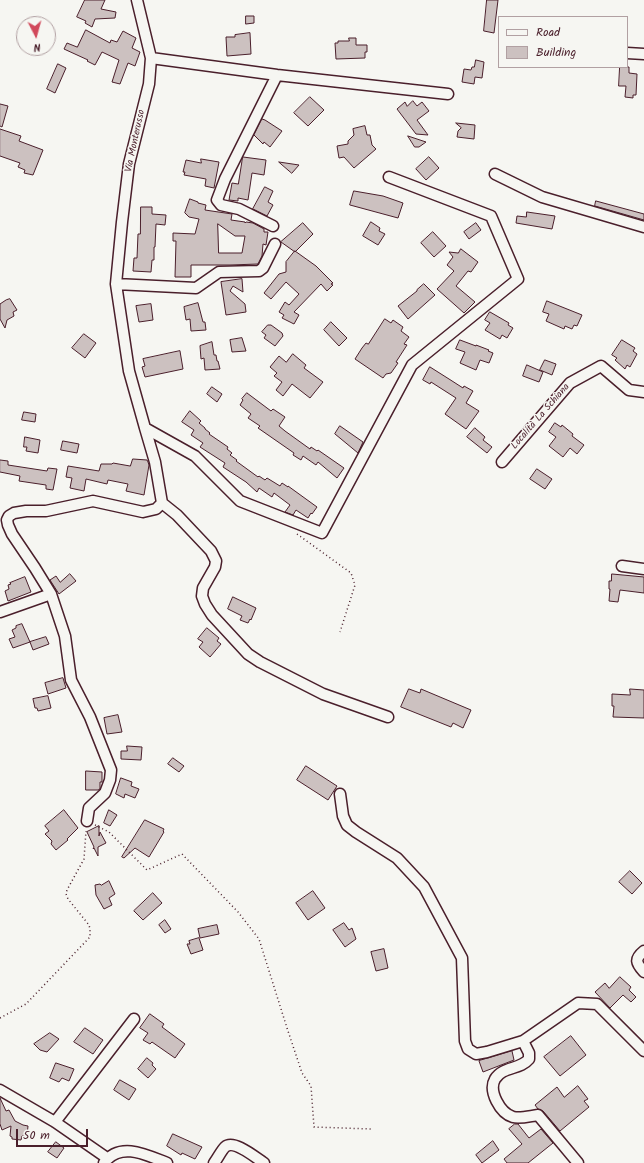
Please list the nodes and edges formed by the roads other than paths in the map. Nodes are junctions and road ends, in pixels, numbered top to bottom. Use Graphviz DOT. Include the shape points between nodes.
graph roads {
  1 [pos="137,0"];
  2 [pos="628,53"];
  3 [pos="644,54"];
  4 [pos="151,58"];
  5 [pos="277,75"];
  6 [pos="448,94"];
  7 [pos="495,174"];
  8 [pos="389,177"];
  9 [pos="273,226"];
  10 [pos="644,227"];
  11 [pos="275,244"];
  12 [pos="116,284"];
  13 [pos="644,392"];
  14 [pos="145,428"];
  15 [pos="502,462"];
  16 [pos="162,503"];
  17 [pos="622,566"];
  18 [pos="644,569"];
  19 [pos="50,594"];
  20 [pos="0,612"];
  21 [pos="388,717"];
  22 [pos="340,794"];
  23 [pos="87,821"];
  24 [pos="644,951"];
  25 [pos="644,972"];
  26 [pos="134,1019"];
  27 [pos="523,1041"];
  28 [pos="644,1051"];
  29 [pos="0,1090"];
  30 [pos="55,1122"];
  31 [pos="106,1161"];
  32 [pos="168,1163"];
  33 [pos="214,1163"];
  34 [pos="264,1163"];
  35 [pos="578,1163"];
  1 -- 4 [label="street, Via Monterusso"];
  2 -- 3 [label="street"];
  4 -- 5 [label="street"];
  4 -- 12 [label="street, Via Monterusso" via="149,84 129,164"];
  5 -- 6 [label="street"];
  5 -- 9 [label="street" via="217,200 220,205 239,209"];
  7 -- 10 [label="street" via="542,197"];
  8 -- 14 [label="street" via="491,216 518,279 412,365 322,532 240,501 195,456"];
  11 -- 12 [label="street" via="259,271 220,272 196,288"];
  12 -- 14 [label="street, Via Monterusso" via="129,371"];
  13 -- 15 [label="street, Località La Schiana" via="629,390 601,366 570,383"];
  14 -- 16 [label="street, Via Monterusso" via="155,462"];
  16 -- 19 [label="street" via="156,509 143,512 93,501 46,511 14,513 9,516 7,520 12,534"];
  16 -- 21 [label="street" via="210,551 216,561 215,568 203,588 202,596 212,615 248,654 323,694"];
  17 -- 18 [label="street"];
  19 -- 20 [label="street"];
  19 -- 23 [label="street" via="65,636 71,680 90,717 110,770 110,780 105,793 89,808"];
  22 -- 27 [label="street" via="347,825 397,858 424,887 462,958 465,1041 468,1049 476,1054"];
  24 -- 25 [label="street" via="637,960 638,966"];
  26 -- 30 [label="street"];
  27 -- 28 [label="street" via="578,1002 597,1004"];
  27 -- 35 [label="street" via="529,1053 529,1060 524,1065 509,1068 494,1079 494,1095 501,1109 512,1117 538,1115"];
  29 -- 30 [label="street"];
  30 -- 31 [label="street"];
  31 -- 32 [label="street" via="124,1150 148,1155"];
  33 -- 34 [label="street" via="226,1146 230,1145 237,1145"];
}
